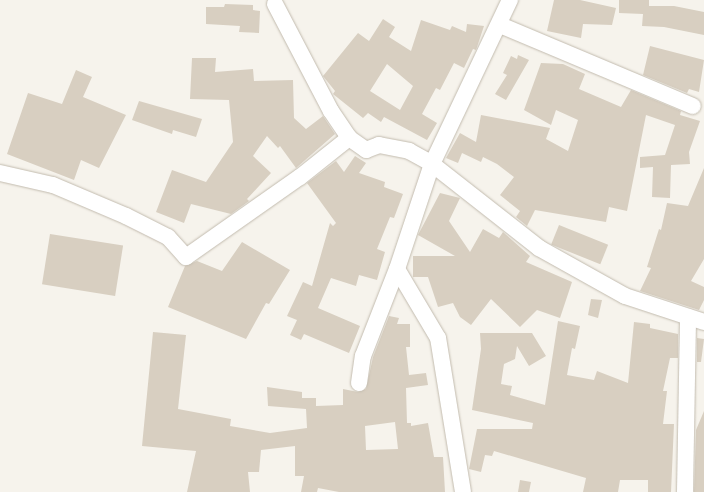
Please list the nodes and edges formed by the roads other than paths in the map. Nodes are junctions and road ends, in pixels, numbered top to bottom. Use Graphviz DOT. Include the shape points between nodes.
graph roads {
  1 [pos="510,0"];
  2 [pos="275,4"];
  3 [pos="500,25"];
  4 [pos="693,106"];
  5 [pos="349,138"];
  6 [pos="432,164"];
  7 [pos="0,173"];
  8 [pos="397,270"];
  9 [pos="688,317"];
  10 [pos="704,322"];
  11 [pos="359,384"];
  12 [pos="463,492"];
  13 [pos="685,492"];
  1 -- 3 [label="street"];
  2 -- 5 [label="street" via="331,111"];
  3 -- 4 [label="street"];
  3 -- 6 [label="street"];
  5 -- 6 [label="street" via="366,150 379,145 402,149"];
  5 -- 7 [label="street" via="300,177 186,257 168,237 126,216 53,185"];
  6 -- 8 [label="street"];
  6 -- 9 [label="street" via="539,248 625,296"];
  8 -- 11 [label="street" via="363,356"];
  8 -- 12 [label="street" via="438,338"];
  9 -- 10 [label="street"];
  9 -- 13 [label="street"];
}
